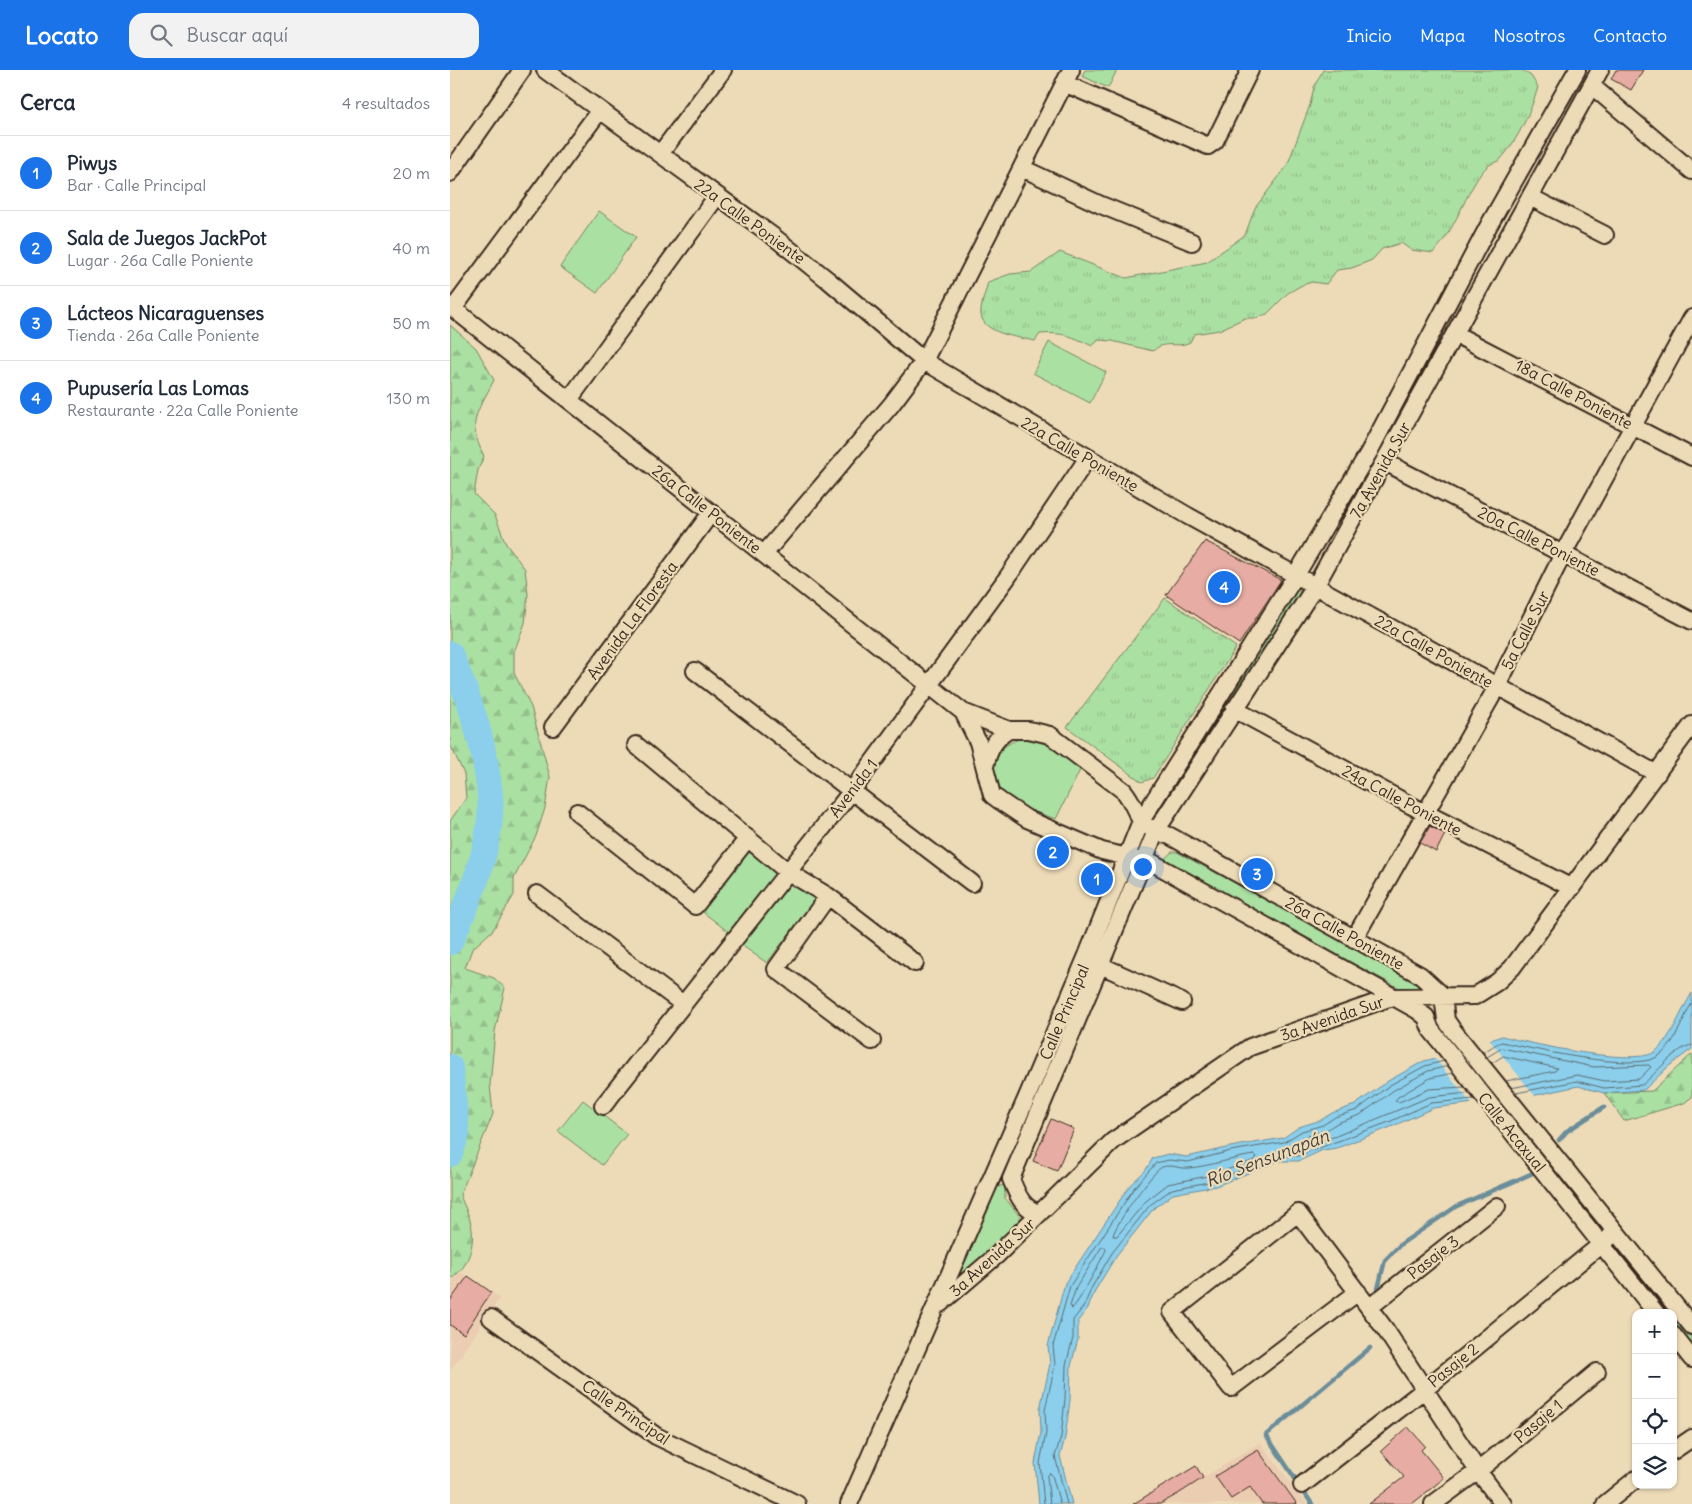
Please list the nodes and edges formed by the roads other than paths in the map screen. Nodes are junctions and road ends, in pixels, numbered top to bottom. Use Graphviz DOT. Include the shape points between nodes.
graph roads {
  1 [pos="522,70"];
  2 [pos="545,70"];
  3 [pos="723,70"];
  4 [pos="1249,70"];
  5 [pos="1577,70"];
  6 [pos="1600,70"];
  7 [pos="1068,76"];
  8 [pos="1592,86"];
  9 [pos="600,110"];
  10 [pos="660,154"];
  11 [pos="1022,168"];
  12 [pos="1692,170"];
  13 [pos="450,173"];
  14 [pos="717,196"];
  15 [pos="1530,196"];
  16 [pos="1605,235"];
  17 [pos="1192,242"];
  18 [pos="452,308"];
  19 [pos="1692,318"];
  20 [pos="1455,334"];
  21 [pos="924,361"];
  22 [pos="569,400"];
  23 [pos="1633,425"];
  24 [pos="1692,457"];
  25 [pos="1087,459"];
  26 [pos="1385,462"];
  27 [pos="711,513"];
  28 [pos="764,554"];
  29 [pos="1563,554"];
  30 [pos="1296,575"];
  31 [pos="1316,585"];
  32 [pos="1692,621"];
  33 [pos="695,671"];
  34 [pos="929,684"];
  35 [pos="1497,687"];
  36 [pos="1234,709"];
  37 [pos="964,712"];
  38 [pos="1692,725"];
  39 [pos="553,727"];
  40 [pos="1008,730"];
  41 [pos="636,745"];
  42 [pos="984,772"];
  43 [pos="1657,774"];
  44 [pos="851,792"];
  45 [pos="577,812"];
  46 [pos="1426,813"];
  47 [pos="1141,821"];
  48 [pos="1156,831"];
  49 [pos="748,838"];
  50 [pos="1128,857"];
  51 [pos="1146,860"];
  52 [pos="788,872"];
  53 [pos="972,883"];
  54 [pos="1572,888"];
  55 [pos="537,894"];
  56 [pos="828,896"];
  57 [pos="1354,939"];
  58 [pos="915,962"];
  59 [pos="1100,964"];
  60 [pos="1443,996"];
  61 [pos="1392,997"];
  62 [pos="1182,1002"];
  63 [pos="683,1004"];
  64 [pos="872,1041"];
  65 [pos="603,1106"];
  66 [pos="1011,1179"];
  67 [pos="989,1182"];
  68 [pos="1497,1206"];
  69 [pos="1040,1213"];
  70 [pos="1615,1231"];
  71 [pos="1603,1244"];
  72 [pos="1358,1292"];
  73 [pos="1370,1307"];
  74 [pos="935,1308"];
  75 [pos="1653,1309"];
  76 [pos="491,1318"];
  77 [pos="1692,1326"];
  78 [pos="1677,1340"];
  79 [pos="1692,1359"];
  80 [pos="1597,1372"];
  81 [pos="1424,1389"];
  82 [pos="1692,1438"];
  83 [pos="1677,1448"];
  84 [pos="1478,1471"];
  85 [pos="1632,1482"];
  86 [pos="1302,1485"];
  87 [pos="797,1504"];
  88 [pos="849,1504"];
  89 [pos="1433,1504"];
  90 [pos="1504,1504"];
  91 [pos="1605,1504"];
  1 -- 13 [label="street"];
  2 -- 9 [label="street, 22a Calle Poniente"];
  3 -- 10 [label="street"];
  4 -- 7 [label="street" via="1215,141 1208,146"];
  5 -- 30 [label="street, 7a Avenida Sur" via="1369,452"];
  6 -- 8 [label="street, 7a Avenida Sur"];
  7 -- 11 [label="street"];
  8 -- 12 [label="street"];
  8 -- 15 [label="street, 7a Avenida Sur"];
  9 -- 10 [label="street, 22a Calle Poniente"];
  9 -- 18 [label="street"];
  10 -- 14 [label="street, 22a Calle Poniente"];
  11 -- 17 [label="street"];
  11 -- 21 [label="street"];
  14 -- 21 [label="street, 22a Calle Poniente" via="828,280"];
  14 -- 22 [label="street"];
  15 -- 16 [label="street"];
  15 -- 20 [label="street, 7a Avenida Sur"];
  18 -- 22 [label="street, 26a Calle Poniente"];
  19 -- 23 [label="street, 5a Calle Sur"];
  20 -- 23 [label="street, 18a Calle Poniente"];
  20 -- 26 [label="street, 7a Avenida Sur"];
  21 -- 25 [label="street, 22a Calle Poniente"];
  21 -- 28 [label="street" via="891,405"];
  22 -- 27 [label="street, 26a Calle Poniente"];
  23 -- 24 [label="street, 18a Calle Poniente"];
  23 -- 29 [label="street, 5a Calle Sur"];
  25 -- 30 [label="street, 22a Calle Poniente"];
  25 -- 34 [label="street, Avenida 1" via="1007,578"];
  26 -- 29 [label="street, 20a Calle Poniente"];
  26 -- 31 [label="street, 7a Avenida Sur"];
  27 -- 28 [label="street, 26a Calle Poniente"];
  27 -- 39 [label="street, Avenida La Floresta"];
  28 -- 34 [label="street, 26a Calle Poniente"];
  29 -- 32 [label="street, 20a Calle Poniente"];
  29 -- 35 [label="street, 5a Calle Sur"];
  30 -- 31 [label="street, 22a Calle Poniente"];
  30 -- 47 [label="street, 7a Avenida Sur"];
  31 -- 35 [label="street, 22a Calle Poniente"];
  31 -- 36 [label="street, 7a Avenida Sur"];
  33 -- 44 [label="street"];
  34 -- 37 [label="street, 26a Calle Poniente"];
  34 -- 44 [label="street, Avenida 1"];
  35 -- 43 [label="street, 22a Calle Poniente"];
  35 -- 46 [label="street, 5a Calle Sur"];
  36 -- 46 [label="street, 24a Calle Poniente"];
  36 -- 48 [label="street, 7a Avenida Sur"];
  37 -- 40 [label="street, 26a Calle Poniente"];
  37 -- 42 [label="street, 26a Calle Poniente" via="978,742"];
  38 -- 43 [label="street, 3a Avenida Sur"];
  40 -- 42 [label="street" via="991,746"];
  40 -- 47 [label="street, 26a Calle Poniente" via="1050,735 1064,744 1124,791"];
  41 -- 49 [label="street"];
  42 -- 50 [label="street, 26a Calle Poniente" via="992,795 1011,810 1102,851"];
  43 -- 54 [label="street, 3a Avenida Sur"];
  44 -- 52 [label="street, Avenida 1"];
  44 -- 53 [label="street"];
  45 -- 49 [label="street" via="695,906"];
  46 -- 54 [label="street, 24a Calle Poniente"];
  46 -- 57 [label="street, 5a Calle Sur"];
  47 -- 48 [label="street, 26a Calle Poniente"];
  47 -- 50 [label="street, 7a Avenida Sur"];
  48 -- 51 [label="street, 7a Avenida Sur"];
  48 -- 57 [label="street, 26a Calle Poniente"];
  49 -- 52 [label="street"];
  50 -- 51 [label="street"];
  50 -- 67 [label="street, Calle Principal"];
  51 -- 59 [label="street, Calle Principal"];
  51 -- 61 [label="street"];
  52 -- 56 [label="street"];
  52 -- 63 [label="street, Avenida 1"];
  54 -- 60 [label="street, 3a Avenida Sur" via="1506,975 1475,996"];
  55 -- 63 [label="street"];
  56 -- 58 [label="street"];
  56 -- 64 [label="street" via="776,969"];
  57 -- 60 [label="street, 26a Calle Poniente" via="1420,975"];
  59 -- 62 [label="street"];
  59 -- 66 [label="street, Calle Principal"];
  60 -- 61 [label="street, 3a Avenida Sur"];
  60 -- 70 [label="street, Calle Acaxual" via="1446,1020 1452,1029"];
  61 -- 69 [label="street, 3a Avenida Sur" via="1250,1047 1113,1141"];
  61 -- 71 [label="street, Calle Acaxual" via="1417,1010"];
  63 -- 65 [label="street, Avenida 1"];
  66 -- 67 [label="street"];
  66 -- 69 [label="street" via="1026,1207"];
  67 -- 74 [label="street, Calle Principal"];
  68 -- 73 [label="street, Pasaje 3"];
  69 -- 74 [label="street, 3a Avenida Sur"];
  70 -- 71 [label="street"];
  70 -- 77 [label="street, Calle Acaxual"];
  71 -- 75 [label="street, Calle Acaxual"];
  71 -- 81 [label="street, Pasaje 2"];
  72 -- 72 [label="street" via="1298,1213 1172,1312 1231,1388"];
  72 -- 73 [label="street"];
  73 -- 81 [label="street"];
  74 -- 88 [label="street, Calle Principal"];
  76 -- 87 [label="street, Calle Principal" via="656,1436"];
  78 -- 79 [label="street"];
  80 -- 84 [label="street, Pasaje 1"];
  81 -- 84 [label="street"];
  81 -- 86 [label="street, Pasaje 2"];
  82 -- 83 [label="street"];
  84 -- 89 [label="street, Pasaje 1"];
  84 -- 90 [label="street"];
  85 -- 91 [label="street"];
}
